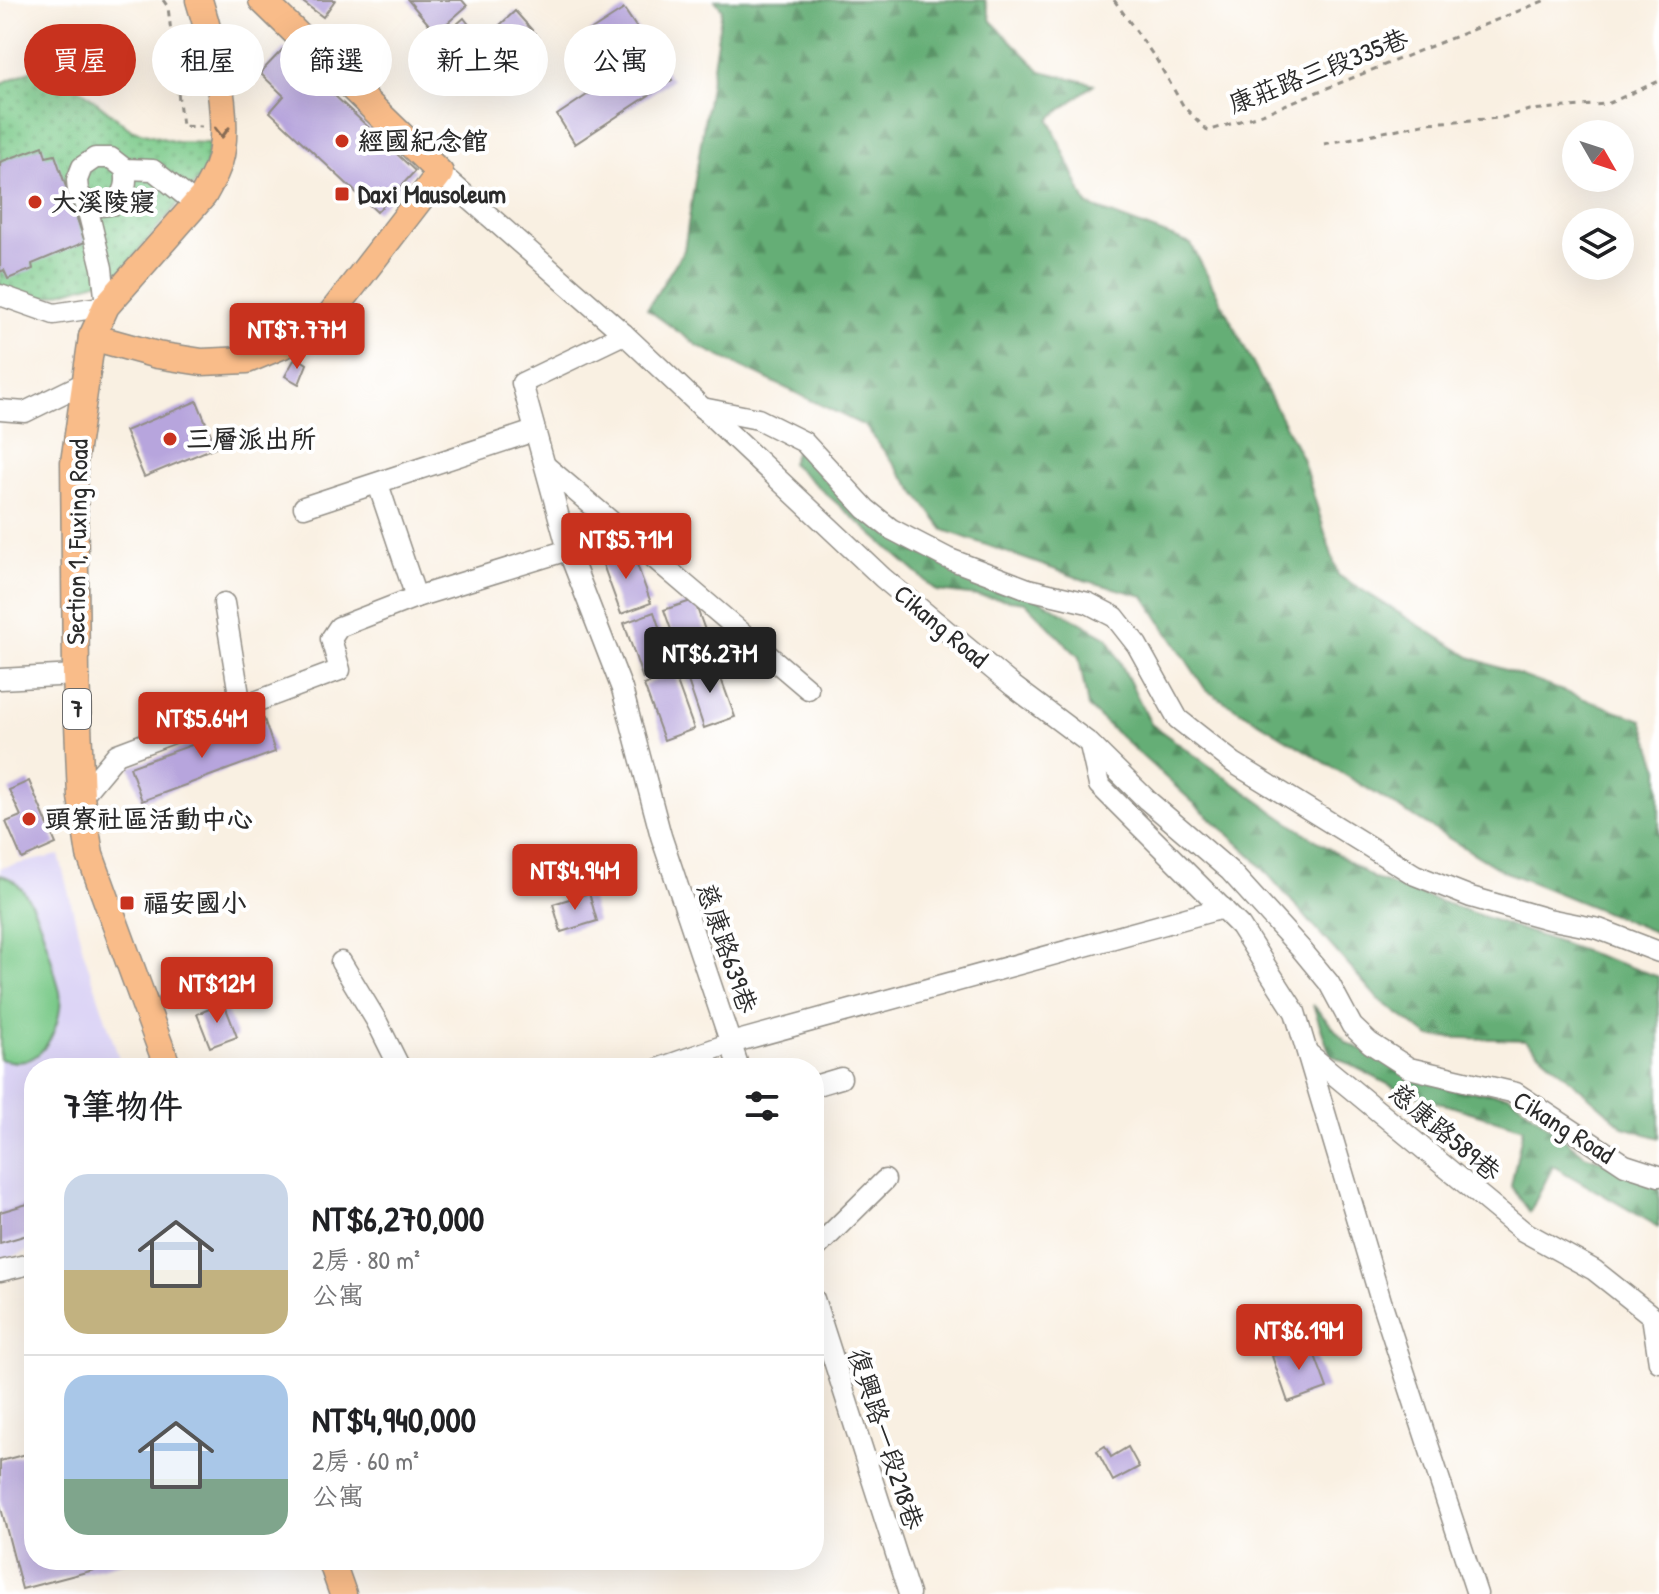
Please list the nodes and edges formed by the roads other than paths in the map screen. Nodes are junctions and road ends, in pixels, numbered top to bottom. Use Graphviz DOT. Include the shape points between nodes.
graph roads {
  1 [pos="199,0"];
  2 [pos="262,0"];
  3 [pos="125,169"];
  4 [pos="440,173"];
  5 [pos="85,202"];
  6 [pos="196,204"];
  7 [pos="0,295"];
  8 [pos="106,306"];
  9 [pos="624,334"];
  10 [pos="92,337"];
  11 [pos="86,382"];
  12 [pos="702,408"];
  13 [pos="0,410"];
  14 [pos="534,431"];
  15 [pos="547,467"];
  16 [pos="378,484"];
  17 [pos="304,507"];
  18 [pos="568,550"];
  19 [pos="416,597"];
  20 [pos="224,603"];
  21 [pos="76,675"];
  22 [pos="0,679"];
  23 [pos="808,689"];
  24 [pos="241,707"];
  25 [pos="1089,743"];
  26 [pos="81,797"];
  27 [pos="1223,908"];
  28 [pos="1659,952"];
  29 [pos="341,962"];
  30 [pos="731,1043"];
  31 [pos="1309,1054"];
  32 [pos="164,1058"];
  33 [pos="395,1058"];
  34 [pos="688,1058"];
  35 [pos="736,1058"];
  36 [pos="841,1078"];
  37 [pos="824,1083"];
  38 [pos="1659,1176"];
  39 [pos="885,1180"];
  40 [pos="824,1240"];
  41 [pos="24,1265"];
  42 [pos="0,1271"];
  43 [pos="824,1330"];
  44 [pos="1659,1362"];
  45 [pos="335,1570"];
  46 [pos="343,1594"];
  47 [pos="909,1594"];
  48 [pos="1477,1594"];
  1 -- 6 [label="main road, Section 1, Fuxing Road / 7, one-way" via="219,87 222,150 214,177"];
  2 -- 4 [label="main road, Cikang Road"];
  3 -- 5 [label="street" via="127,183 115,204 93,207"];
  3 -- 5 [label="street" via="111,158 95,158 82,167 77,180"];
  3 -- 6 [label="street" via="153,170"];
  4 -- 9 [label="street, Cikang Road"];
  4 -- 10 [label="main road" via="310,334 247,360 202,362"];
  5 -- 8 [label="street"];
  6 -- 8 [label="main road, Section 1, Fuxing Road / 7"];
  7 -- 8 [label="street" via="54,314"];
  8 -- 10 [label="main road, Section 1, Fuxing Road / 7"];
  9 -- 12 [label="street, Cikang Road"];
  9 -- 14 [label="street, 慈康路639巷" via="522,383"];
  10 -- 11 [label="main road, Section 1, Fuxing Road / 7"];
  11 -- 13 [label="street" via="25,412"];
  11 -- 21 [label="main road, Section 1, Fuxing Road / 7" via="74,462"];
  12 -- 25 [label="street, Cikang Road" via="883,578"];
  12 -- 28 [label="street" via="758,419 804,442 866,509 891,529 947,558 1028,589 1088,603 1115,617 1137,645 1178,719 1234,763 1415,875 1471,897 1599,929"];
  14 -- 15 [label="street, 慈康路639巷"];
  14 -- 16 [label="street"];
  15 -- 18 [label="street, 慈康路639巷"];
  15 -- 23 [label="street"];
  16 -- 17 [label="street"];
  16 -- 19 [label="street"];
  18 -- 19 [label="street"];
  18 -- 30 [label="street, 慈康路639巷" via="622,689 661,836"];
  19 -- 24 [label="street" via="339,627 331,639 340,670"];
  20 -- 24 [label="street"];
  21 -- 22 [label="street"];
  21 -- 26 [label="main road, Section 1, Fuxing Road / 7"];
  24 -- 26 [label="street" via="117,754"];
  25 -- 27 [label="street" via="1099,785"];
  25 -- 38 [label="street, Cikang Road" via="1240,882 1311,960 1352,1026 1370,1043 1409,1068 1516,1093 1625,1165"];
  26 -- 32 [label="main road, Section 1, Fuxing Road / 7" via="90,855"];
  27 -- 30 [label="street"];
  27 -- 31 [label="street" via="1295,1012"];
  29 -- 33 [label="street"];
  30 -- 34 [label="street"];
  30 -- 35 [label="street"];
  31 -- 44 [label="street, 慈康路589巷" via="1523,1231 1594,1270 1652,1316"];
  31 -- 48 [label="street" via="1381,1301"];
  36 -- 37 [label="street"];
  39 -- 40 [label="street"];
  41 -- 42 [label="street"];
  43 -- 47 [label="street, 復興路一段218巷"];
  45 -- 46 [label="main road"];
}
